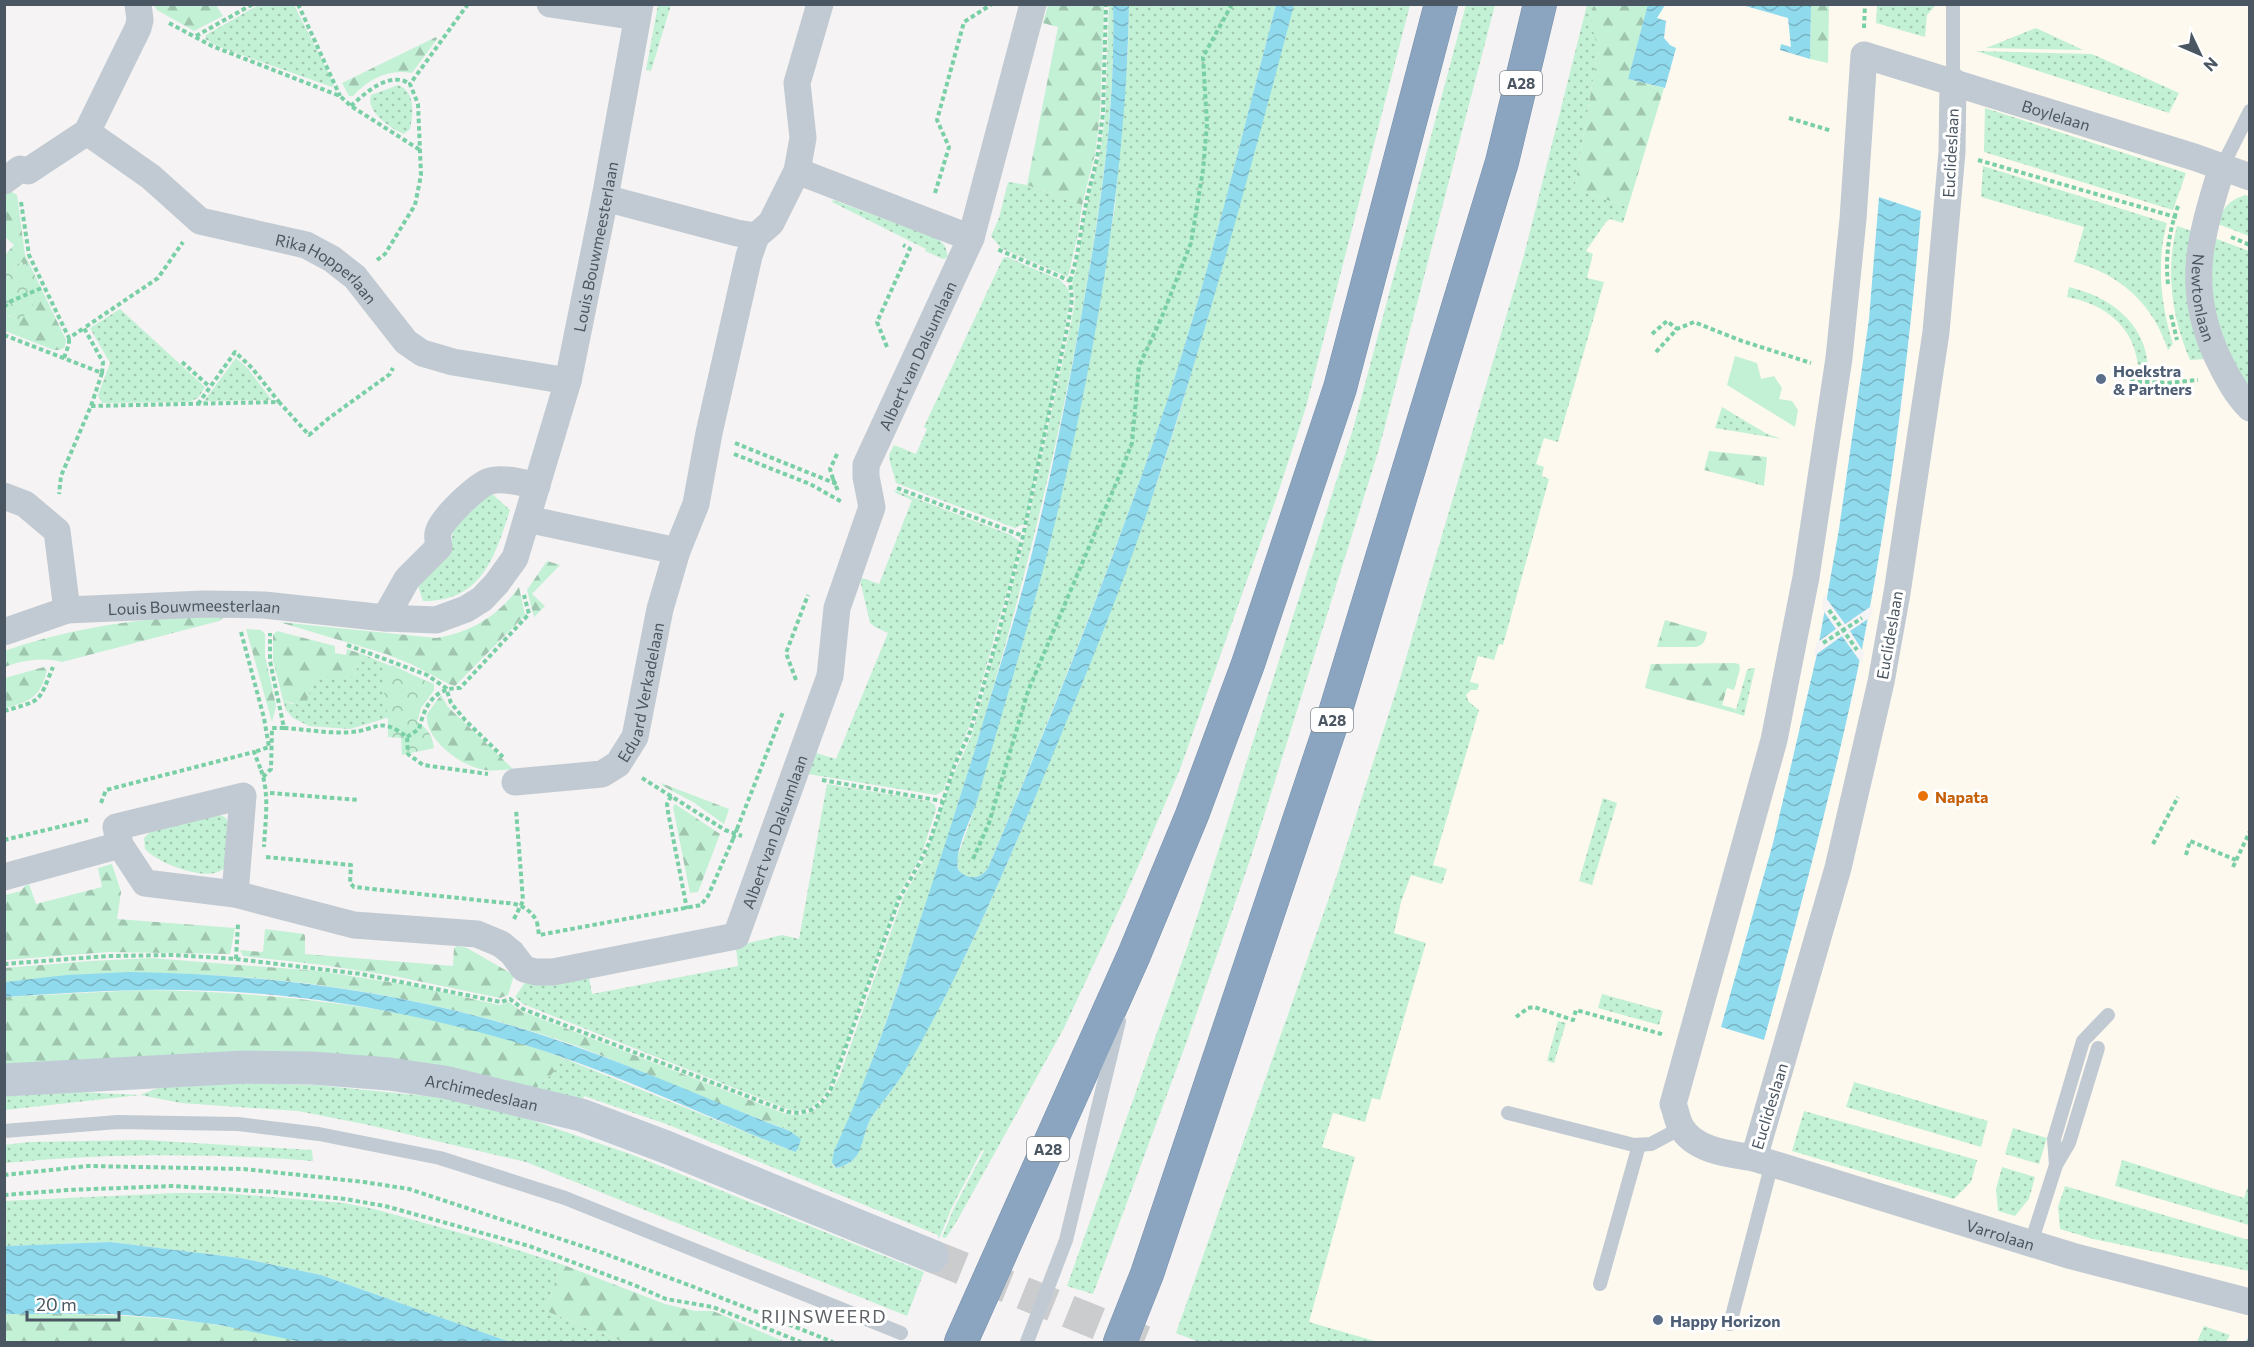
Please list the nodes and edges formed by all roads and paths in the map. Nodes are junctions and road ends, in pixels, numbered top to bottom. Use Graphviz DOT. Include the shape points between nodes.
graph roads {
  1 [pos="253,4"];
  2 [pos="298,4"];
  3 [pos="468,4"];
  4 [pos="550,4"];
  5 [pos="820,4"];
  6 [pos="992,4"];
  7 [pos="1033,4"];
  8 [pos="1106,4"];
  9 [pos="1232,4"];
  10 [pos="1441,4"];
  11 [pos="1540,4"];
  12 [pos="1953,4"];
  13 [pos="638,11"];
  14 [pos="139,12"];
  15 [pos="196,37"];
  16 [pos="1953,81"];
  17 [pos="410,84"];
  18 [pos="340,96"];
  19 [pos="351,106"];
  20 [pos="2250,111"];
  21 [pos="1789,118"];
  22 [pos="1824,128"];
  23 [pos="87,132"];
  24 [pos="421,151"];
  25 [pos="1952,152"];
  26 [pos="2222,167"];
  27 [pos="797,171"];
  28 [pos="16,176"];
  29 [pos="2250,177"];
  30 [pos="924,192"];
  31 [pos="605,198"];
  32 [pos="200,221"];
  33 [pos="2204,226"];
  34 [pos="756,236"];
  35 [pos="971,238"];
  36 [pos="898,242"];
  37 [pos="2250,245"];
  38 [pos="355,277"];
  39 [pos="1070,281"];
  40 [pos="45,287"];
  41 [pos="4,307"];
  42 [pos="84,328"];
  43 [pos="1677,329"];
  44 [pos="1652,334"];
  45 [pos="4,335"];
  46 [pos="69,338"];
  47 [pos="405,342"];
  48 [pos="1656,352"];
  49 [pos="884,353"];
  50 [pos="64,358"];
  51 [pos="182,362"];
  52 [pos="1838,369"];
  53 [pos="102,373"];
  54 [pos="568,381"];
  55 [pos="2130,381"];
  56 [pos="2167,383"];
  57 [pos="210,387"];
  58 [pos="279,402"];
  59 [pos="197,404"];
  60 [pos="91,406"];
  61 [pos="2250,408"];
  62 [pos="709,433"];
  63 [pos="838,452"];
  64 [pos="734,454"];
  65 [pos="868,484"];
  66 [pos="537,486"];
  67 [pos="838,491"];
  68 [pos="4,496"];
  69 [pos="840,510"];
  70 [pos="527,519"];
  71 [pos="57,531"];
  72 [pos="1023,536"];
  73 [pos="677,551"];
  74 [pos="515,558"];
  75 [pos="264,605"];
  76 [pos="804,605"];
  77 [pos="1825,605"];
  78 [pos="67,610"];
  79 [pos="1869,613"];
  80 [pos="385,618"];
  81 [pos="1844,630"];
  82 [pos="4,632"];
  83 [pos="244,640"];
  84 [pos="337,642"];
  85 [pos="1817,647"];
  86 [pos="1861,656"];
  87 [pos="53,667"];
  88 [pos="446,688"];
  89 [pos="792,689"];
  90 [pos="785,708"];
  91 [pos="4,711"];
  92 [pos="284,728"];
  93 [pos="407,737"];
  94 [pos="252,753"];
  95 [pos="618,764"];
  96 [pos="793,776"];
  97 [pos="514,782"];
  98 [pos="107,790"];
  99 [pos="272,793"];
  100 [pos="243,796"];
  101 [pos="671,796"];
  102 [pos="2178,798"];
  103 [pos="359,800"];
  104 [pos="942,801"];
  105 [pos="76,823"];
  106 [pos="2250,831"];
  107 [pos="4,840"];
  108 [pos="2153,844"];
  109 [pos="120,845"];
  110 [pos="768,845"];
  111 [pos="2186,855"];
  112 [pos="973,859"];
  113 [pos="2236,860"];
  114 [pos="2233,867"];
  115 [pos="4,877"];
  116 [pos="235,894"];
  117 [pos="687,909"];
  118 [pos="501,944"];
  119 [pos="1134,955"];
  120 [pos="4,964"];
  121 [pos="2108,1015"];
  122 [pos="1516,1017"];
  123 [pos="1659,1033"];
  124 [pos="2098,1048"];
  125 [pos="4,1080"];
  126 [pos="1508,1113"];
  127 [pos="1682,1128"];
  128 [pos="4,1131"];
  129 [pos="1639,1144"];
  130 [pos="1763,1160"];
  131 [pos="2056,1165"];
  132 [pos="4,1175"];
  133 [pos="4,1195"];
  134 [pos="2031,1243"];
  135 [pos="932,1256"];
  136 [pos="1600,1284"];
  137 [pos="2250,1302"];
  138 [pos="1730,1324"];
  139 [pos="901,1333"];
  140 [pos="801,1342"];
  141 [pos="833,1342"];
  142 [pos="961,1342"];
  143 [pos="1027,1342"];
  144 [pos="1120,1342"];
  1 -- 15 [label="path"];
  2 -- 18 [label="path"];
  3 -- 17 [label="path"];
  4 -- 13 [label="street"];
  5 -- 27 [label="street, Eduard Verkadelaan" via="797,83 803,138"];
  6 -- 30 [label="path" via="964,22 937,120 949,147 934,195"];
  7 -- 35 [label="street, Albert van Dalsumlaan"];
  8 -- 39 [label="path" via="1103,114"];
  9 -- 112 [label="path" via="1203,57 1207,124 1191,243 1139,366 1132,443 1028,690 989,824"];
  10 -- 119 [label="highway, A28" via="1340,388 1236,697"];
  11 -- 144 [label="highway, A28" via="1502,162 1334,716 1147,1274"];
  12 -- 16 [label="lane, Euclideslaan"];
  13 -- 31 [label="street, Louis Bouwmeesterlaan"];
  14 -- 15 [label="path" via="158,17"];
  14 -- 23 [label="street" via="138,28"];
  15 -- 18 [label="path"];
  16 -- 25 [label="street, Euclideslaan"];
  16 -- 26 [label="street, Boylelaan"];
  16 -- 52 [label="street, Boylelaan" via="1864,55"];
  17 -- 19 [label="path" via="399,80 383,83"];
  17 -- 24 [label="path" via="418,104"];
  18 -- 19 [label="path"];
  19 -- 24 [label="path"];
  20 -- 26 [label="lane, Newtonlaan"];
  21 -- 22 [label="path"];
  23 -- 28 [label="street"];
  23 -- 32 [label="street, Rika Hopperlaan" via="152,177"];
  24 -- 38 [label="path" via="422,175 415,205 385,254"];
  25 -- 33 [label="path"];
  25 -- 130 [label="street, Euclideslaan" via="1935,333 1881,682"];
  26 -- 29 [label="street, Boylelaan"];
  26 -- 33 [label="street, Newtonlaan"];
  27 -- 34 [label="street, Eduard Verkadelaan" via="771,224"];
  27 -- 35 [label="street"];
  28 -- 40 [label="path" via="29,255"];
  31 -- 34 [label="street"];
  31 -- 54 [label="street, Louis Bouwmeesterlaan"];
  32 -- 38 [label="street, Rika Hopperlaan" via="306,245"];
  32 -- 42 [label="path" via="158,278"];
  33 -- 37 [label="path"];
  33 -- 61 [label="street, Newtonlaan" via="2198,282 2201,310 2225,374"];
  34 -- 62 [label="street, Eduard Verkadelaan"];
  35 -- 39 [label="path"];
  35 -- 65 [label="street, Albert van Dalsumlaan" via="866,465"];
  36 -- 49 [label="path" via="910,249 877,322 887,346"];
  38 -- 47 [label="street, Rika Hopperlaan"];
  39 -- 72 [label="path" via="1069,319"];
  40 -- 41 [label="path"];
  40 -- 46 [label="path"];
  42 -- 46 [label="path"];
  42 -- 53 [label="path" via="103,362"];
  43 -- 44 [label="path" via="1667,321"];
  43 -- 48 [label="path"];
  43 -- 52 [label="path" via="1694,322 1750,344"];
  45 -- 50 [label="path"];
  46 -- 50 [label="path"];
  47 -- 54 [label="street, Rika Hopperlaan" via="453,362"];
  47 -- 58 [label="path" via="390,374 309,435"];
  50 -- 53 [label="path"];
  51 -- 57 [label="path"];
  52 -- 127 [label="street" via="1806,577 1774,740 1673,1104"];
  53 -- 60 [label="path"];
  54 -- 66 [label="street, Louis Bouwmeesterlaan"];
  55 -- 56 [label="path"];
  57 -- 58 [label="path" via="235,352"];
  57 -- 59 [label="path"];
  58 -- 59 [label="path"];
  59 -- 60 [label="path"];
  60 -- 71 [label="path" via="61,476"];
  62 -- 65 [label="path" via="837,486"];
  62 -- 73 [label="street, Eduard Verkadelaan" via="696,504"];
  63 -- 67 [label="path, bridge" via="830,469"];
  64 -- 69 [label="path" via="810,484 843,502"];
  65 -- 72 [label="path" via="896,487"];
  65 -- 96 [label="street, Albert van Dalsumlaan" via="872,507 837,608 830,676"];
  66 -- 70 [label="street, Louis Bouwmeesterlaan"];
  66 -- 80 [label="street" via="490,480 477,488 438,531 439,547 407,579"];
  68 -- 71 [label="street" via="25,504"];
  70 -- 73 [label="street"];
  70 -- 74 [label="street, Louis Bouwmeesterlaan"];
  71 -- 78 [label="street"];
  72 -- 104 [label="path" via="970,732"];
  73 -- 95 [label="street, Eduard Verkadelaan" via="660,609 635,737"];
  74 -- 80 [label="street, Louis Bouwmeesterlaan" via="497,584 465,609 436,620"];
  74 -- 88 [label="path" via="529,614 460,688"];
  75 -- 78 [label="street, Louis Bouwmeesterlaan"];
  75 -- 80 [label="street, Louis Bouwmeesterlaan"];
  75 -- 92 [label="path" via="270,624 270,661"];
  76 -- 89 [label="path" via="786,653 797,679"];
  77 -- 81 [label="path"];
  78 -- 82 [label="street, Louis Bouwmeesterlaan"];
  79 -- 81 [label="path"];
  81 -- 85 [label="path"];
  81 -- 86 [label="path"];
  83 -- 94 [label="path" via="269,747"];
  84 -- 88 [label="path" via="427,675"];
  87 -- 91 [label="path" via="36,702"];
  88 -- 93 [label="path" via="423,712 419,729"];
  88 -- 97 [label="path" via="451,703 465,720 516,769"];
  90 -- 117 [label="path, bridge" via="708,896 701,905"];
  92 -- 93 [label="path" via="351,733 379,724"];
  92 -- 100 [label="path" via="272,728 271,769"];
  93 -- 97 [label="path" via="408,754 423,765 509,774"];
  94 -- 98 [label="path"];
  94 -- 117 [label="path, bridge" via="265,782 263,857 351,865 352,885 379,890 515,903 533,914 539,934"];
  95 -- 97 [label="street, Eduard Verkadelaan" via="602,774"];
  95 -- 101 [label="path"];
  96 -- 104 [label="path"];
  96 -- 110 [label="street, Albert van Dalsumlaan"];
  97 -- 118 [label="path" via="523,901"];
  99 -- 103 [label="path"];
  100 -- 109 [label="street" via="116,827"];
  100 -- 116 [label="street"];
  101 -- 110 [label="path" via="725,830"];
  101 -- 117 [label="path" via="668,812"];
  102 -- 108 [label="path"];
  104 -- 120 [label="path" via="920,864 899,899 830,1090 821,1103 799,1113 523,1009 510,999 501,1002 361,974 236,959 108,956"];
  105 -- 107 [label="path"];
  106 -- 113 [label="path"];
  109 -- 115 [label="street"];
  109 -- 116 [label="street, Albert van Dalsumlaan" via="145,883"];
  110 -- 118 [label="street, Albert van Dalsumlaan" via="736,936 553,972 524,969"];
  111 -- 113 [label="path" via="2190,841"];
  113 -- 114 [label="path"];
  116 -- 118 [label="street, Albert van Dalsumlaan" via="354,926 477,934"];
  119 -- 142 [label="highway, A28"];
  119 -- 143 [label="lane, A28" via="1066,1240"];
  121 -- 131 [label="lane" via="2083,1041 2054,1139"];
  122 -- 123 [label="path" via="1534,1007 1573,1020 1576,1010"];
  124 -- 131 [label="lane" via="2069,1143"];
  125 -- 135 [label="main road, Archimedeslaan" via="245,1067 312,1068 444,1082 581,1115"];
  126 -- 129 [label="lane"];
  127 -- 129 [label="lane" via="1651,1143"];
  127 -- 130 [label="street, Euclideslaan" via="1697,1143 1725,1154"];
  128 -- 139 [label="lane" via="118,1122 238,1124 319,1134 440,1158 564,1198"];
  129 -- 136 [label="lane"];
  130 -- 134 [label="street, Varrolaan"];
  130 -- 138 [label="lane"];
  131 -- 134 [label="lane"];
  132 -- 141 [label="path" via="88,1166 243,1169 409,1189 600,1252"];
  133 -- 140 [label="path" via="172,1186 274,1192 385,1206 529,1246 666,1299 713,1307"];
  134 -- 137 [label="street, Varrolaan"];
}
